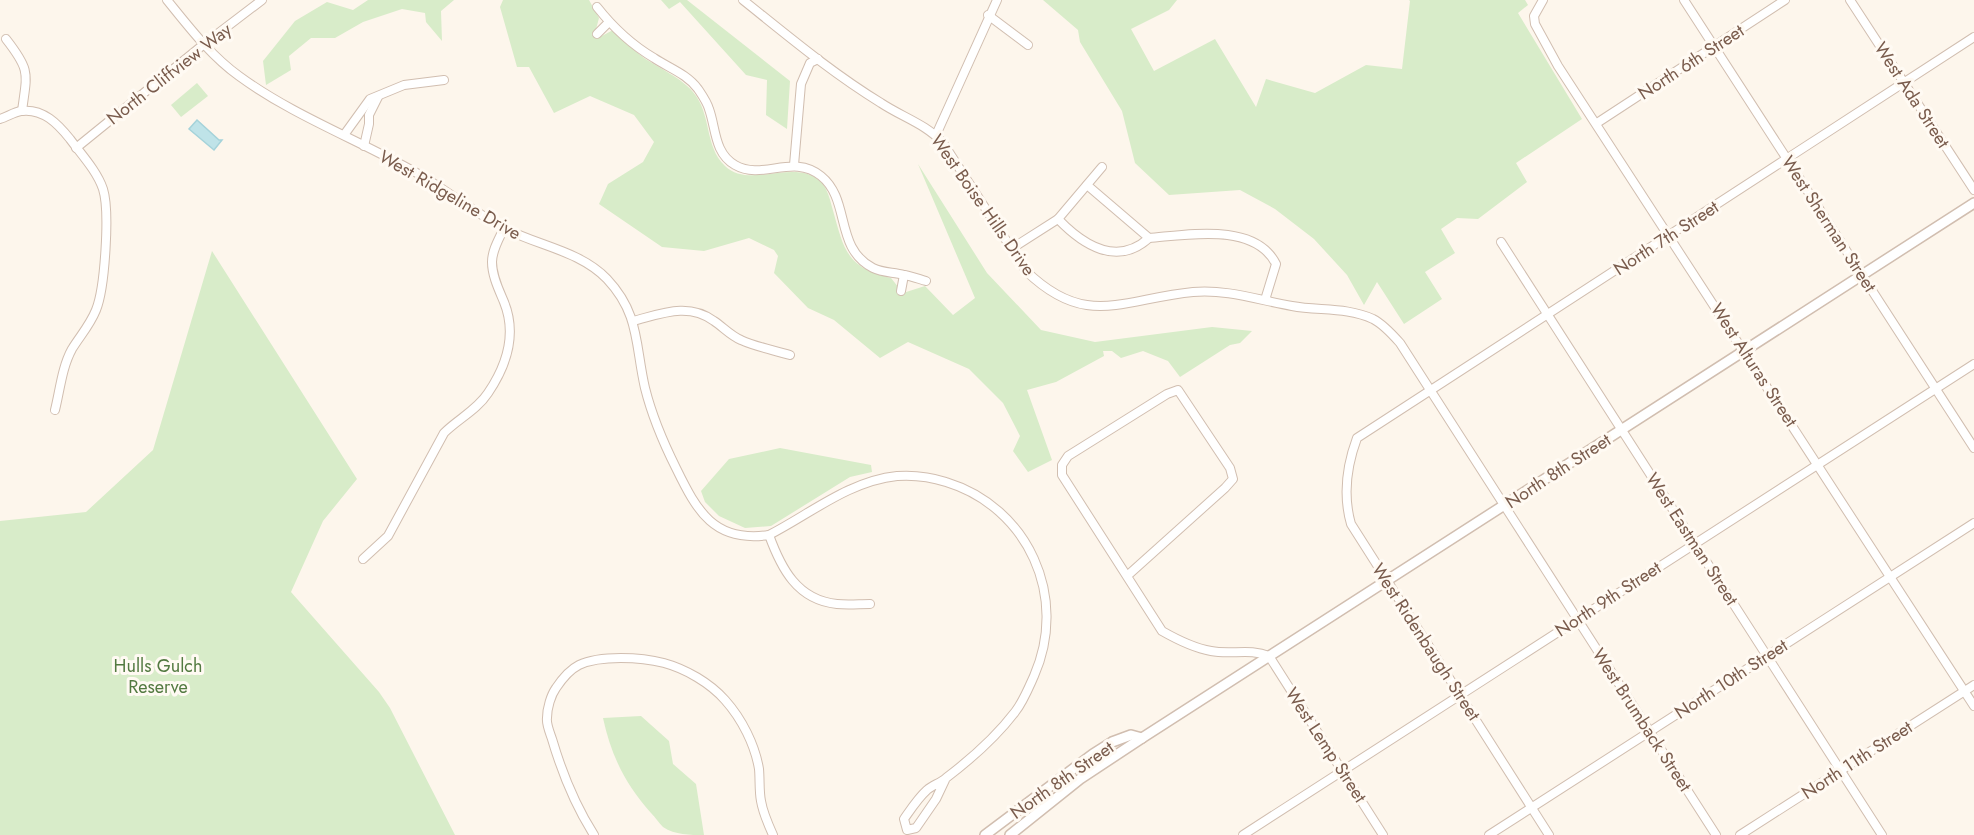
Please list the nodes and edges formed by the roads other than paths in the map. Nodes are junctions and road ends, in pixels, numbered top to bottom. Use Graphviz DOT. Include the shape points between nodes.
graph roads {
  1 [pos="167,0"];
  2 [pos="262,0"];
  3 [pos="743,0"];
  4 [pos="997,0"];
  5 [pos="1543,0"];
  6 [pos="1684,0"];
  7 [pos="1785,0"];
  8 [pos="1850,0"];
  9 [pos="597,7"];
  10 [pos="988,15"];
  11 [pos="609,22"];
  12 [pos="597,34"];
  13 [pos="1974,37"];
  14 [pos="6,39"];
  15 [pos="203,45"];
  16 [pos="1028,45"];
  17 [pos="1714,46"];
  18 [pos="818,59"];
  19 [pos="444,80"];
  20 [pos="1904,83"];
  21 [pos="378,97"];
  22 [pos="22,111"];
  23 [pos="358,115"];
  24 [pos="0,120"];
  25 [pos="368,120"];
  26 [pos="1597,123"];
  27 [pos="344,135"];
  28 [pos="936,135"];
  29 [pos="364,146"];
  30 [pos="76,148"];
  31 [pos="1787,159"];
  32 [pos="794,165"];
  33 [pos="1102,167"];
  34 [pos="1087,185"];
  35 [pos="1974,190"];
  36 [pos="1974,203"];
  37 [pos="1058,219"];
  38 [pos="504,228"];
  39 [pos="1670,236"];
  40 [pos="1149,238"];
  41 [pos="1501,242"];
  42 [pos="1011,249"];
  43 [pos="1862,274"];
  44 [pos="904,275"];
  45 [pos="926,281"];
  46 [pos="901,291"];
  47 [pos="1265,300"];
  48 [pos="1548,314"];
  49 [pos="633,321"];
  50 [pos="1392,333"];
  51 [pos="1744,350"];
  52 [pos="790,355"];
  53 [pos="1974,364"];
  54 [pos="1936,388"];
  55 [pos="1431,390"];
  56 [pos="55,410"];
  57 [pos="1621,429"];
  58 [pos="1357,438"];
  59 [pos="1974,448"];
  60 [pos="1818,464"];
  61 [pos="1505,506"];
  62 [pos="1974,523"];
  63 [pos="769,535"];
  64 [pos="1695,544"];
  65 [pos="363,559"];
  66 [pos="1127,576"];
  67 [pos="1891,577"];
  68 [pos="1386,580"];
  69 [pos="870,604"];
  70 [pos="1578,619"];
  71 [pos="1269,656"];
  72 [pos="1767,656"];
  73 [pos="1974,685"];
  74 [pos="1964,691"];
  75 [pos="1460,695"];
  76 [pos="1974,706"];
  77 [pos="1650,732"];
  78 [pos="1142,738"];
  79 [pos="1840,770"];
  80 [pos="1342,771"];
  81 [pos="945,780"];
  82 [pos="1532,808"];
  83 [pos="907,832"];
  84 [pos="594,835"];
  85 [pos="773,835"];
  86 [pos="985,835"];
  87 [pos="1010,835"];
  88 [pos="1243,835"];
  89 [pos="1383,835"];
  90 [pos="1489,835"];
  91 [pos="1549,835"];
  92 [pos="1716,835"];
  93 [pos="1740,835"];
  94 [pos="1882,835"];
  1 -- 15 [label="street, West Ridgeline Drive"];
  2 -- 15 [label="street, North Cliffview Way"];
  3 -- 18 [label="street, West Boise Hills Drive"];
  4 -- 10 [label="street"];
  5 -- 26 [label="street, West Alturas Street" via="1534,15 1535,24"];
  6 -- 17 [label="street, West Sherman Street"];
  7 -- 17 [label="street, North 6th Street"];
  8 -- 20 [label="street, West Ada Street"];
  9 -- 11 [label="street"];
  10 -- 16 [label="street"];
  10 -- 28 [label="street"];
  11 -- 12 [label="street"];
  11 -- 32 [label="street" via="696,87 708,105 720,149 732,164 745,170"];
  13 -- 20 [label="street, North 7th Street"];
  14 -- 22 [label="street" via="25,67"];
  15 -- 27 [label="street, West Ridgeline Drive" via="239,76 295,111"];
  15 -- 30 [label="street, North Cliffview Way"];
  17 -- 26 [label="street, North 6th Street"];
  17 -- 31 [label="street, West Sherman Street"];
  18 -- 28 [label="street, West Boise Hills Drive" via="881,104"];
  18 -- 32 [label="street" via="810,63 801,84"];
  19 -- 21 [label="street" via="404,85"];
  20 -- 31 [label="street, North 7th Street"];
  20 -- 35 [label="street, West Ada Street"];
  21 -- 23 [label="street" via="370,99"];
  21 -- 25 [label="street"];
  22 -- 24 [label="street"];
  22 -- 30 [label="street" via="50,118"];
  23 -- 25 [label="street"];
  23 -- 27 [label="street"];
  25 -- 29 [label="street"];
  26 -- 39 [label="street, West Alturas Street"];
  27 -- 29 [label="street, West Ridgeline Drive"];
  28 -- 42 [label="street, West Boise Hills Drive"];
  29 -- 38 [label="street, West Ridgeline Drive" via="421,175"];
  30 -- 56 [label="street" via="96,175 105,200 105,268 96,311 66,362"];
  31 -- 39 [label="street, North 7th Street"];
  31 -- 43 [label="street, West Sherman Street"];
  32 -- 44 [label="street" via="814,171 829,185 855,254 875,270"];
  33 -- 34 [label="street"];
  34 -- 37 [label="street"];
  34 -- 40 [label="street"];
  36 -- 43 [label="street, North 8th Street"];
  37 -- 40 [label="street" via="1092,246 1111,252 1141,245"];
  37 -- 42 [label="street"];
  38 -- 49 [label="street, West Ridgeline Drive" via="577,257 602,274 614,286"];
  38 -- 65 [label="street" via="492,262 510,324 511,341 504,364 478,405 444,433 388,536"];
  39 -- 48 [label="street, North 7th Street"];
  39 -- 51 [label="street, West Alturas Street"];
  40 -- 47 [label="street" via="1220,233 1264,248 1276,264"];
  41 -- 48 [label="street, West Eastman Street"];
  42 -- 47 [label="street, West Boise Hills Drive" via="1040,284 1073,303 1111,305 1192,292 1225,292"];
  43 -- 51 [label="street, North 8th Street"];
  43 -- 54 [label="street, West Sherman Street"];
  44 -- 45 [label="street"];
  44 -- 46 [label="street"];
  47 -- 50 [label="street, West Boise Hills Drive" via="1354,312 1375,320"];
  48 -- 55 [label="street, North 7th Street"];
  48 -- 57 [label="street, West Eastman Street"];
  49 -- 52 [label="street" via="688,310 701,313 740,340"];
  49 -- 63 [label="street, West Ridgeline Drive" via="654,419 692,500 702,514 725,531 755,537"];
  50 -- 55 [label="street, West Brumback Street"];
  51 -- 57 [label="street, North 8th Street"];
  51 -- 60 [label="street, West Alturas Street"];
  53 -- 54 [label="street, North 9th Street"];
  54 -- 59 [label="street, West Sherman Street"];
  54 -- 60 [label="street, North 9th Street"];
  55 -- 58 [label="street, North 7th Street"];
  55 -- 61 [label="street, West Brumback Street"];
  57 -- 61 [label="street, North 8th Street"];
  57 -- 64 [label="street, West Eastman Street"];
  58 -- 68 [label="street, West Ridenbaugh Street" via="1351,455 1347,508 1353,528"];
  60 -- 64 [label="street, North 9th Street"];
  60 -- 67 [label="street, West Alturas Street"];
  61 -- 68 [label="street, North 8th Street"];
  61 -- 70 [label="street, West Brumback Street"];
  62 -- 67 [label="street, North 10th Street"];
  63 -- 69 [label="street" via="783,569 805,592 836,604"];
  63 -- 81 [label="street, West Ridgeline Drive" via="850,490 897,476 938,479 962,487 986,500 1014,524 1032,552 1046,594 1046,634 1041,654 1017,711"];
  64 -- 70 [label="street, North 9th Street"];
  64 -- 72 [label="street, West Eastman Street"];
  66 -- 66 [label="street" via="1062,475 1062,465 1068,456 1178,390 1230,468 1233,479"];
  66 -- 71 [label="street" via="1159,628 1172,637 1211,651 1258,652"];
  67 -- 72 [label="street, North 10th Street"];
  67 -- 74 [label="street, West Alturas Street"];
  68 -- 71 [label="street, North 8th Street"];
  68 -- 75 [label="street, West Ridenbaugh Street"];
  70 -- 75 [label="street, North 9th Street"];
  70 -- 77 [label="street, West Brumback Street"];
  71 -- 78 [label="street, North 8th Street"];
  71 -- 80 [label="street, West Lemp Street"];
  72 -- 77 [label="street, North 10th Street"];
  72 -- 79 [label="street, West Eastman Street"];
  73 -- 74 [label="street, North 11th Street"];
  74 -- 76 [label="street, West Alturas Street"];
  74 -- 79 [label="street, North 11th Street"];
  75 -- 80 [label="street, North 9th Street"];
  75 -- 82 [label="street, West Ridenbaugh Street"];
  77 -- 82 [label="street, North 10th Street"];
  77 -- 92 [label="street, West Brumback Street"];
  78 -- 86 [label="street, North 8th Street" via="1131,735 1112,742"];
  78 -- 87 [label="street, North 8th Street"];
  79 -- 93 [label="street, North 11th Street"];
  79 -- 94 [label="street, West Eastman Street"];
  80 -- 88 [label="street, North 9th Street"];
  80 -- 89 [label="street, West Lemp Street"];
  81 -- 83 [label="street, West Ridgeline Drive" via="916,828"];
  81 -- 83 [label="street, West Ridgeline Drive" via="928,789 912,807 904,819"];
  82 -- 90 [label="street, North 10th Street"];
  82 -- 91 [label="street, West Ridenbaugh Street"];
  84 -- 85 [label="street" via="570,791 546,718 552,694 577,666 595,660 627,658 663,663 687,672 724,699 751,743 759,769 760,800"];
}
